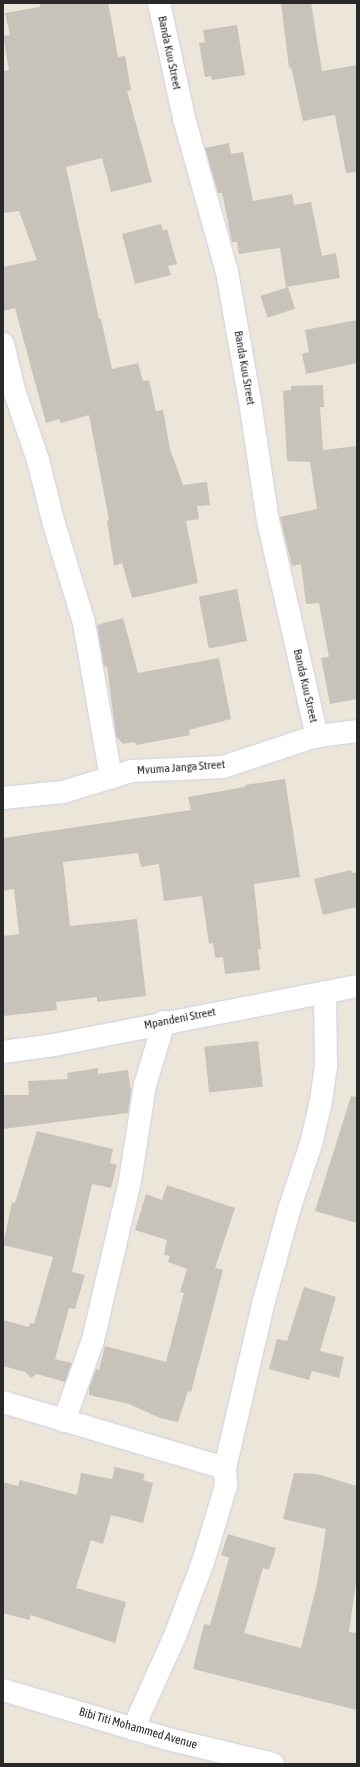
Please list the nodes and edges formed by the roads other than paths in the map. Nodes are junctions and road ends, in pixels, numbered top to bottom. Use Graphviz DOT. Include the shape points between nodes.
graph roads {
  1 [pos="159,3"];
  2 [pos="3,344"];
  3 [pos="357,732"];
  4 [pos="317,736"];
  5 [pos="112,778"];
  6 [pos="3,798"];
  7 [pos="357,986"];
  8 [pos="325,992"];
  9 [pos="164,1022"];
  10 [pos="3,1052"];
  11 [pos="3,1402"];
  12 [pos="64,1421"];
  13 [pos="225,1468"];
  14 [pos="3,1690"];
  15 [pos="133,1729"];
  16 [pos="273,1764"];
  1 -- 4 [label="street, Banda Kuu Street" via="184,118 227,272 268,522"];
  2 -- 5 [label="street" via="14,390 38,460 84,623"];
  3 -- 4 [label="street, Mvuma Janga Street"];
  4 -- 5 [label="street, Mvuma Janga Street" via="223,767 132,771"];
  5 -- 6 [label="street, Mvuma Janga Street" via="63,792"];
  7 -- 8 [label="street, Mpandeni Street"];
  8 -- 9 [label="street, Mpandeni Street"];
  8 -- 13 [label="street" via="326,1067 321,1101 311,1144 289,1210 264,1301"];
  9 -- 10 [label="street, Mpandeni Street" via="54,1045"];
  9 -- 12 [label="street" via="145,1085 130,1181 93,1340"];
  11 -- 12 [label="street"];
  12 -- 13 [label="street"];
  13 -- 15 [label="street" via="226,1486 203,1562 162,1669"];
  14 -- 15 [label="street, Bibi Titi Mohammed Avenue"];
  15 -- 16 [label="street, Bibi Titi Mohammed Avenue"];
}
